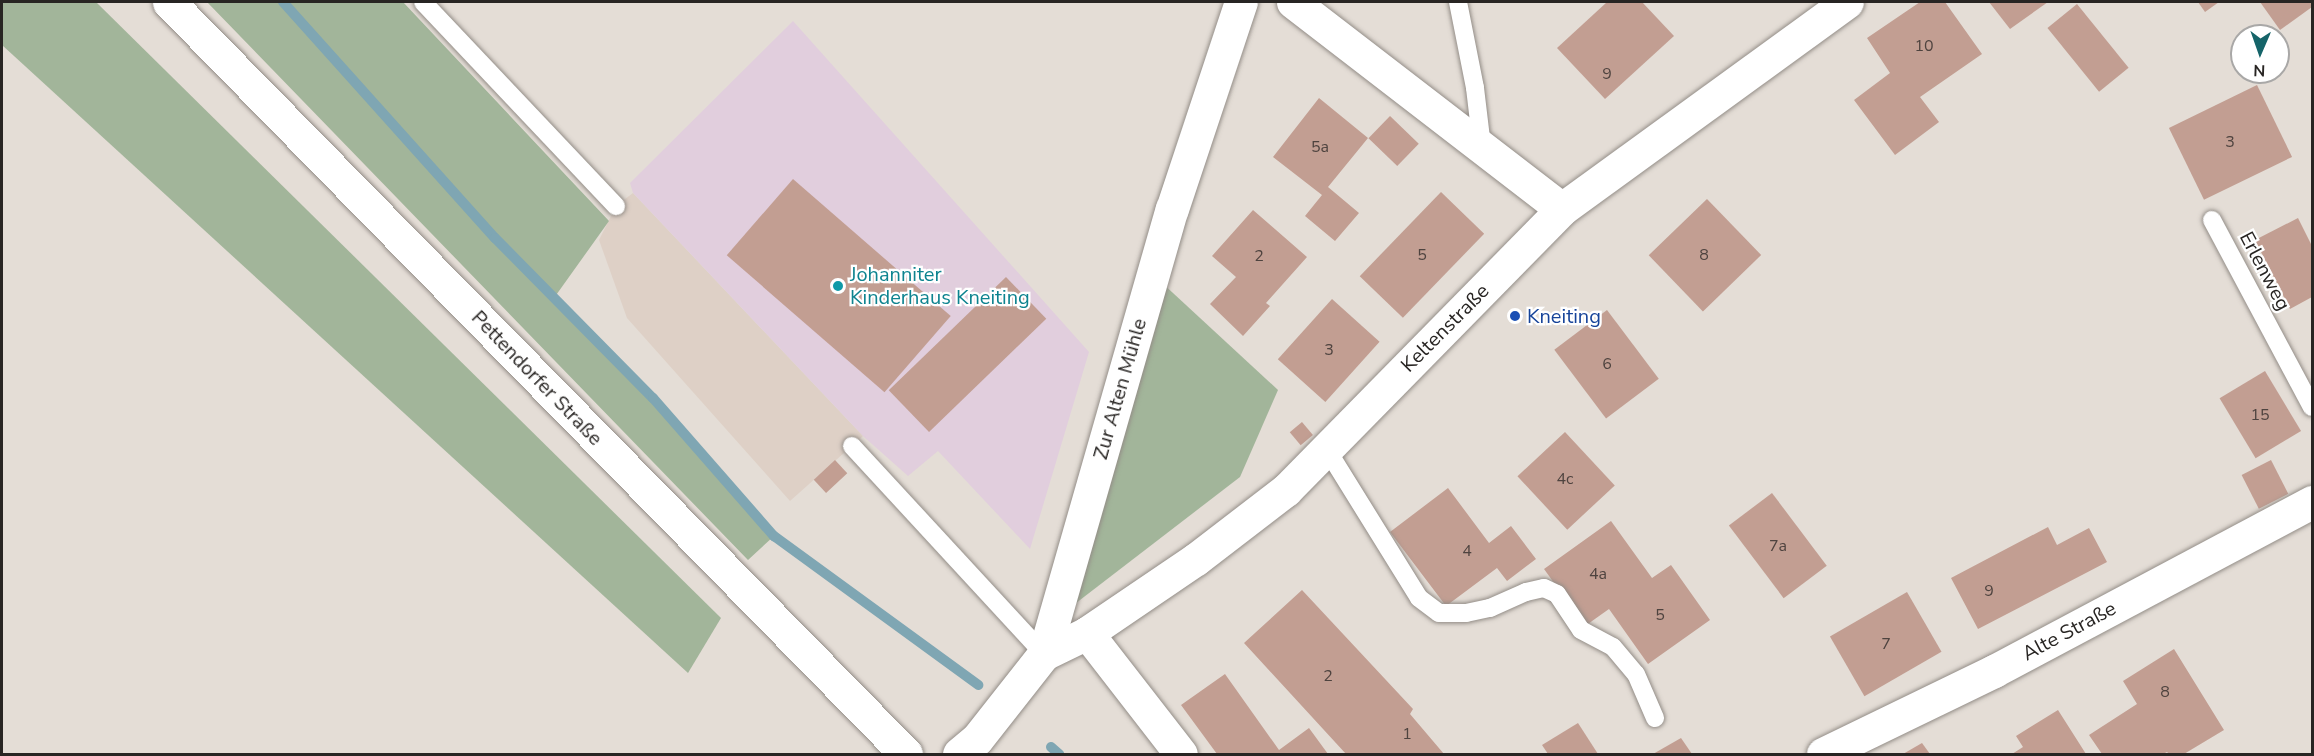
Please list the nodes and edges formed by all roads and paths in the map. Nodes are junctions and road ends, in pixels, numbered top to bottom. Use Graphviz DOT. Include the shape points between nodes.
graph roads {
  1 [pos="169,2"];
  2 [pos="423,2"];
  3 [pos="1241,2"];
  4 [pos="1293,2"];
  5 [pos="1458,2"];
  6 [pos="1847,2"];
  7 [pos="1482,147"];
  8 [pos="616,206"];
  9 [pos="1562,209"];
  10 [pos="2212,220"];
  11 [pos="2313,407"];
  12 [pos="852,446"];
  13 [pos="1326,448"];
  14 [pos="2313,502"];
  15 [pos="1086,633"];
  16 [pos="1044,654"];
  17 [pos="1654,718"];
  18 [pos="906,754"];
  19 [pos="959,754"];
  20 [pos="1181,754"];
  21 [pos="1823,754"];
  1 -- 18 [label="street, Pettendorfer Straße"];
  2 -- 8 [label="lane"];
  3 -- 16 [label="street, Zur Alten Mühle" via="1172,209"];
  4 -- 7 [label="street"];
  5 -- 7 [label="lane"];
  6 -- 9 [label="street, Keltenstraße"];
  7 -- 9 [label="street"];
  9 -- 13 [label="street, Keltenstraße"];
  10 -- 11 [label="lane, Erlenweg"];
  12 -- 16 [label="lane"];
  13 -- 15 [label="street, Keltenstraße" via="1286,490"];
  13 -- 17 [label="lane" via="1419,598 1439,613 1466,613 1544,588 1557,594 1581,630 1613,647 1636,674"];
  14 -- 21 [label="street, Alte Straße" via="1994,671"];
  15 -- 16 [label="street, Keltenstraße"];
  15 -- 20 [label="street"];
  16 -- 19 [label="street, Zur Alten Mühle" via="976,739"];
}
